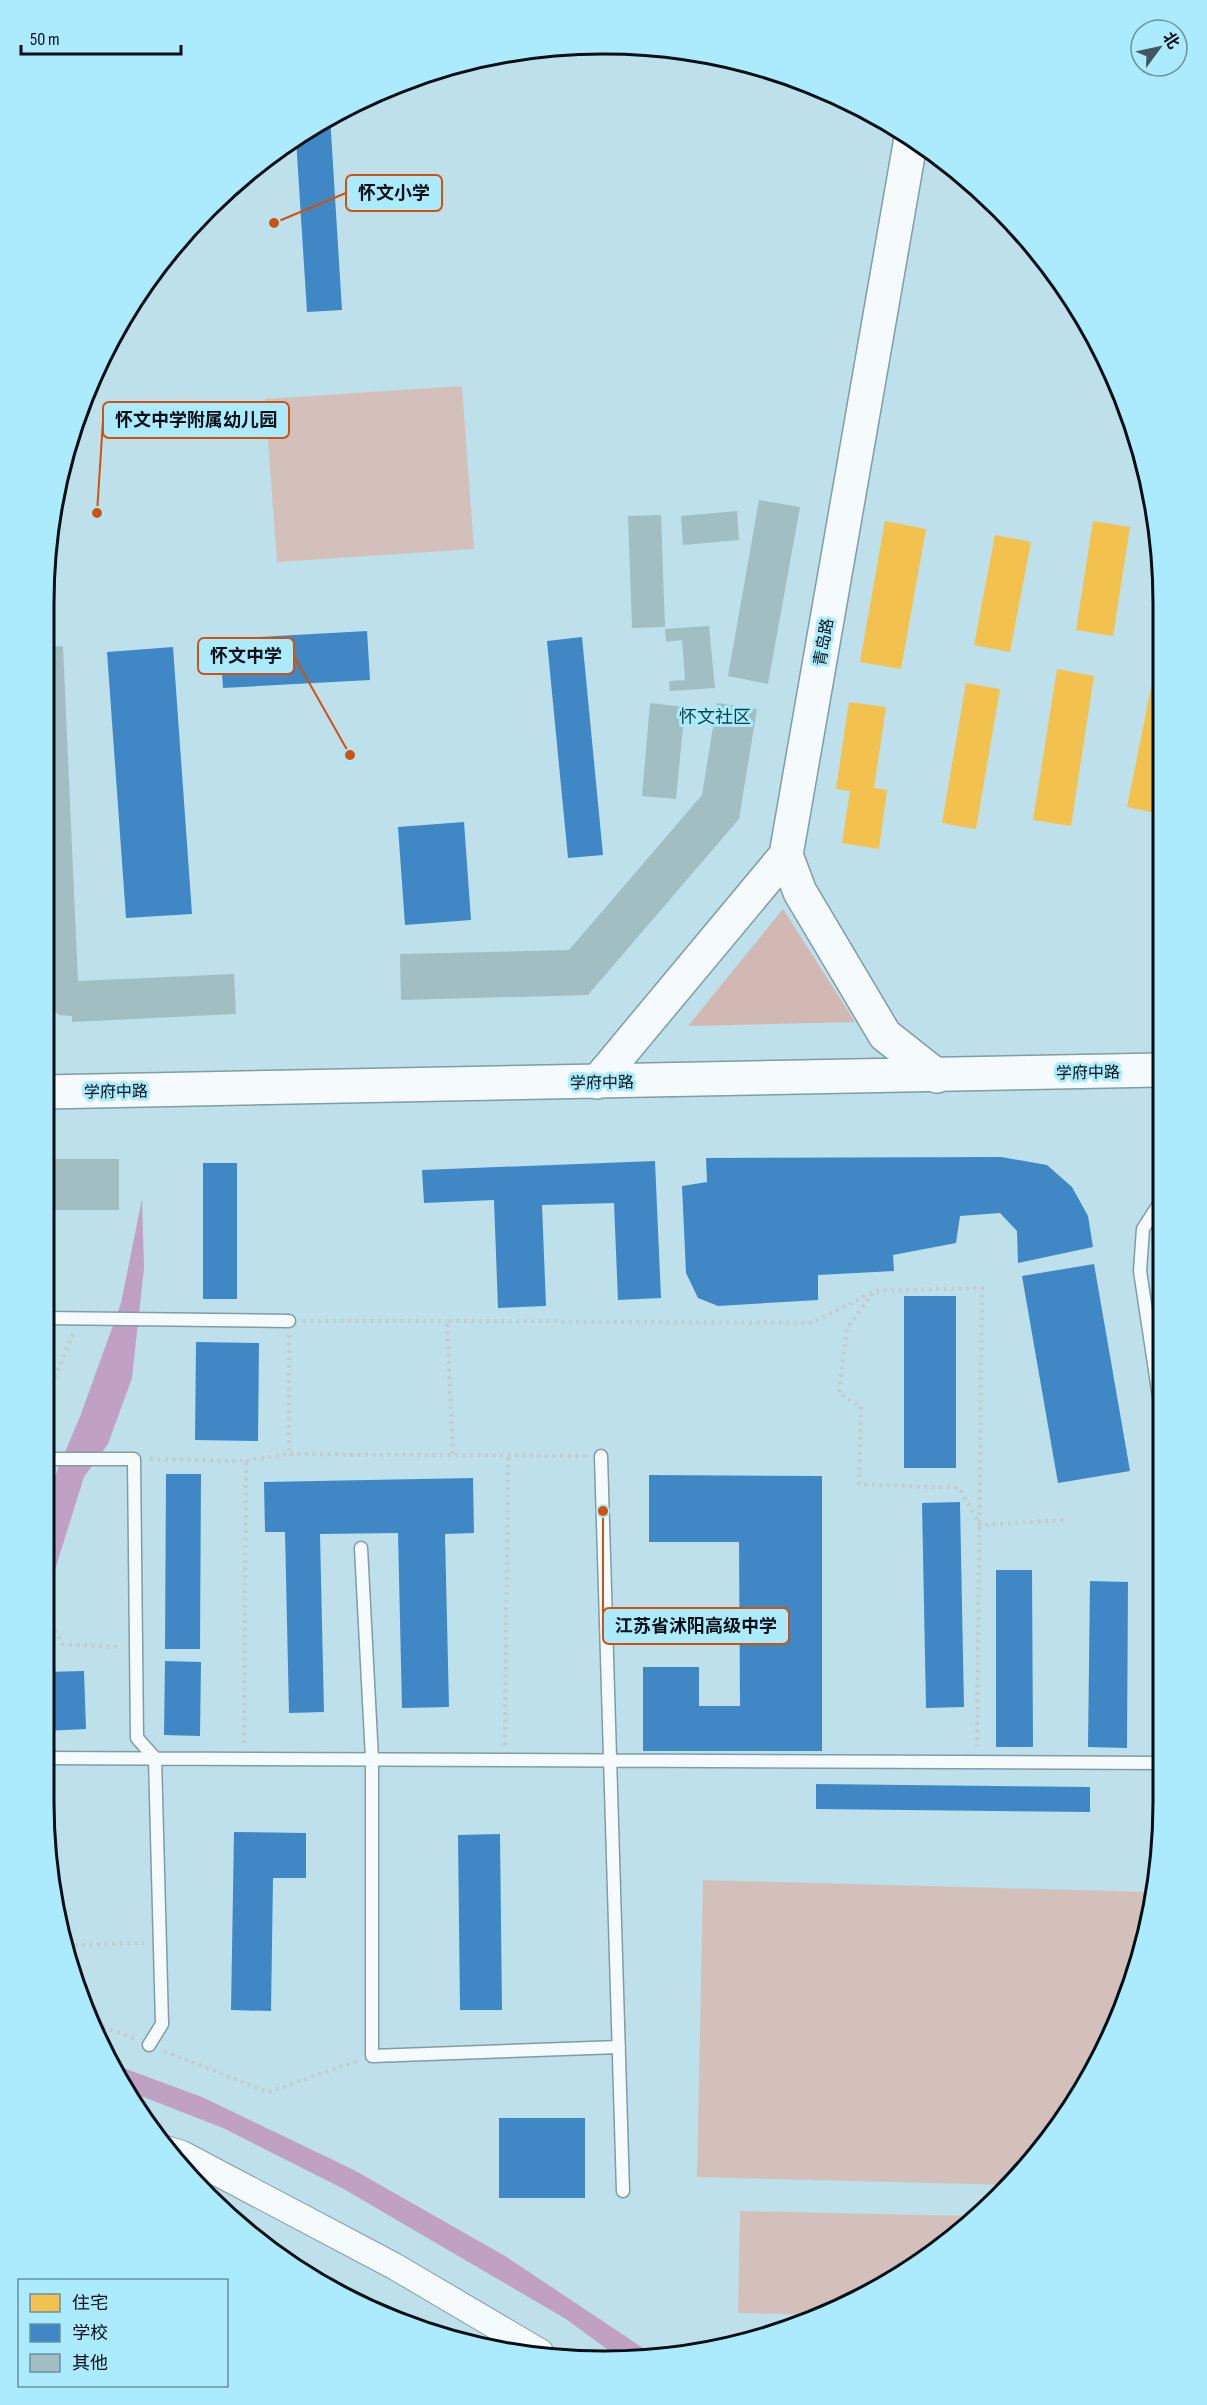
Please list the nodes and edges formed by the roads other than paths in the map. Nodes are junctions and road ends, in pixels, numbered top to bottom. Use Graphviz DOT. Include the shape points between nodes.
graph roads {
  1 [pos="909,147"];
  2 [pos="786,855"];
  3 [pos="1153,1070"];
  4 [pos="937,1076"];
  5 [pos="597,1082"];
  6 [pos="54,1092"];
  7 [pos="1153,1213"];
  8 [pos="54,1318"];
  9 [pos="289,1321"];
  10 [pos="1153,1349"];
  11 [pos="601,1456"];
  12 [pos="54,1459"];
  13 [pos="361,1548"];
  14 [pos="54,1758"];
  15 [pos="155,1758"];
  16 [pos="372,1759"];
  17 [pos="610,1761"];
  18 [pos="1153,1763"];
  19 [pos="149,2045"];
  20 [pos="619,2047"];
  21 [pos="182,2154"];
  22 [pos="623,2191"];
  23 [pos="529,2345"];
  1 -- 2 [label="street, 青岛路"];
  2 -- 4 [label="street" via="800,892 885,1035"];
  2 -- 5 [label="street, 青岛路"];
  3 -- 4 [label="street, 学府中路"];
  4 -- 5 [label="street, 学府中路"];
  5 -- 6 [label="street, 学府中路"];
  7 -- 10 [label="lane" via="1143,1229 1140,1271"];
  8 -- 9 [label="lane"];
  11 -- 17 [label="lane"];
  12 -- 15 [label="lane" via="134,1459 136,1738"];
  13 -- 16 [label="lane"];
  14 -- 15 [label="lane"];
  15 -- 16 [label="lane"];
  15 -- 19 [label="lane" via="162,2024"];
  16 -- 17 [label="lane"];
  16 -- 20 [label="lane" via="372,2056"];
  17 -- 18 [label="lane"];
  17 -- 20 [label="lane"];
  20 -- 22 [label="lane"];
  21 -- 23 [label="street" via="394,2266"];
}
